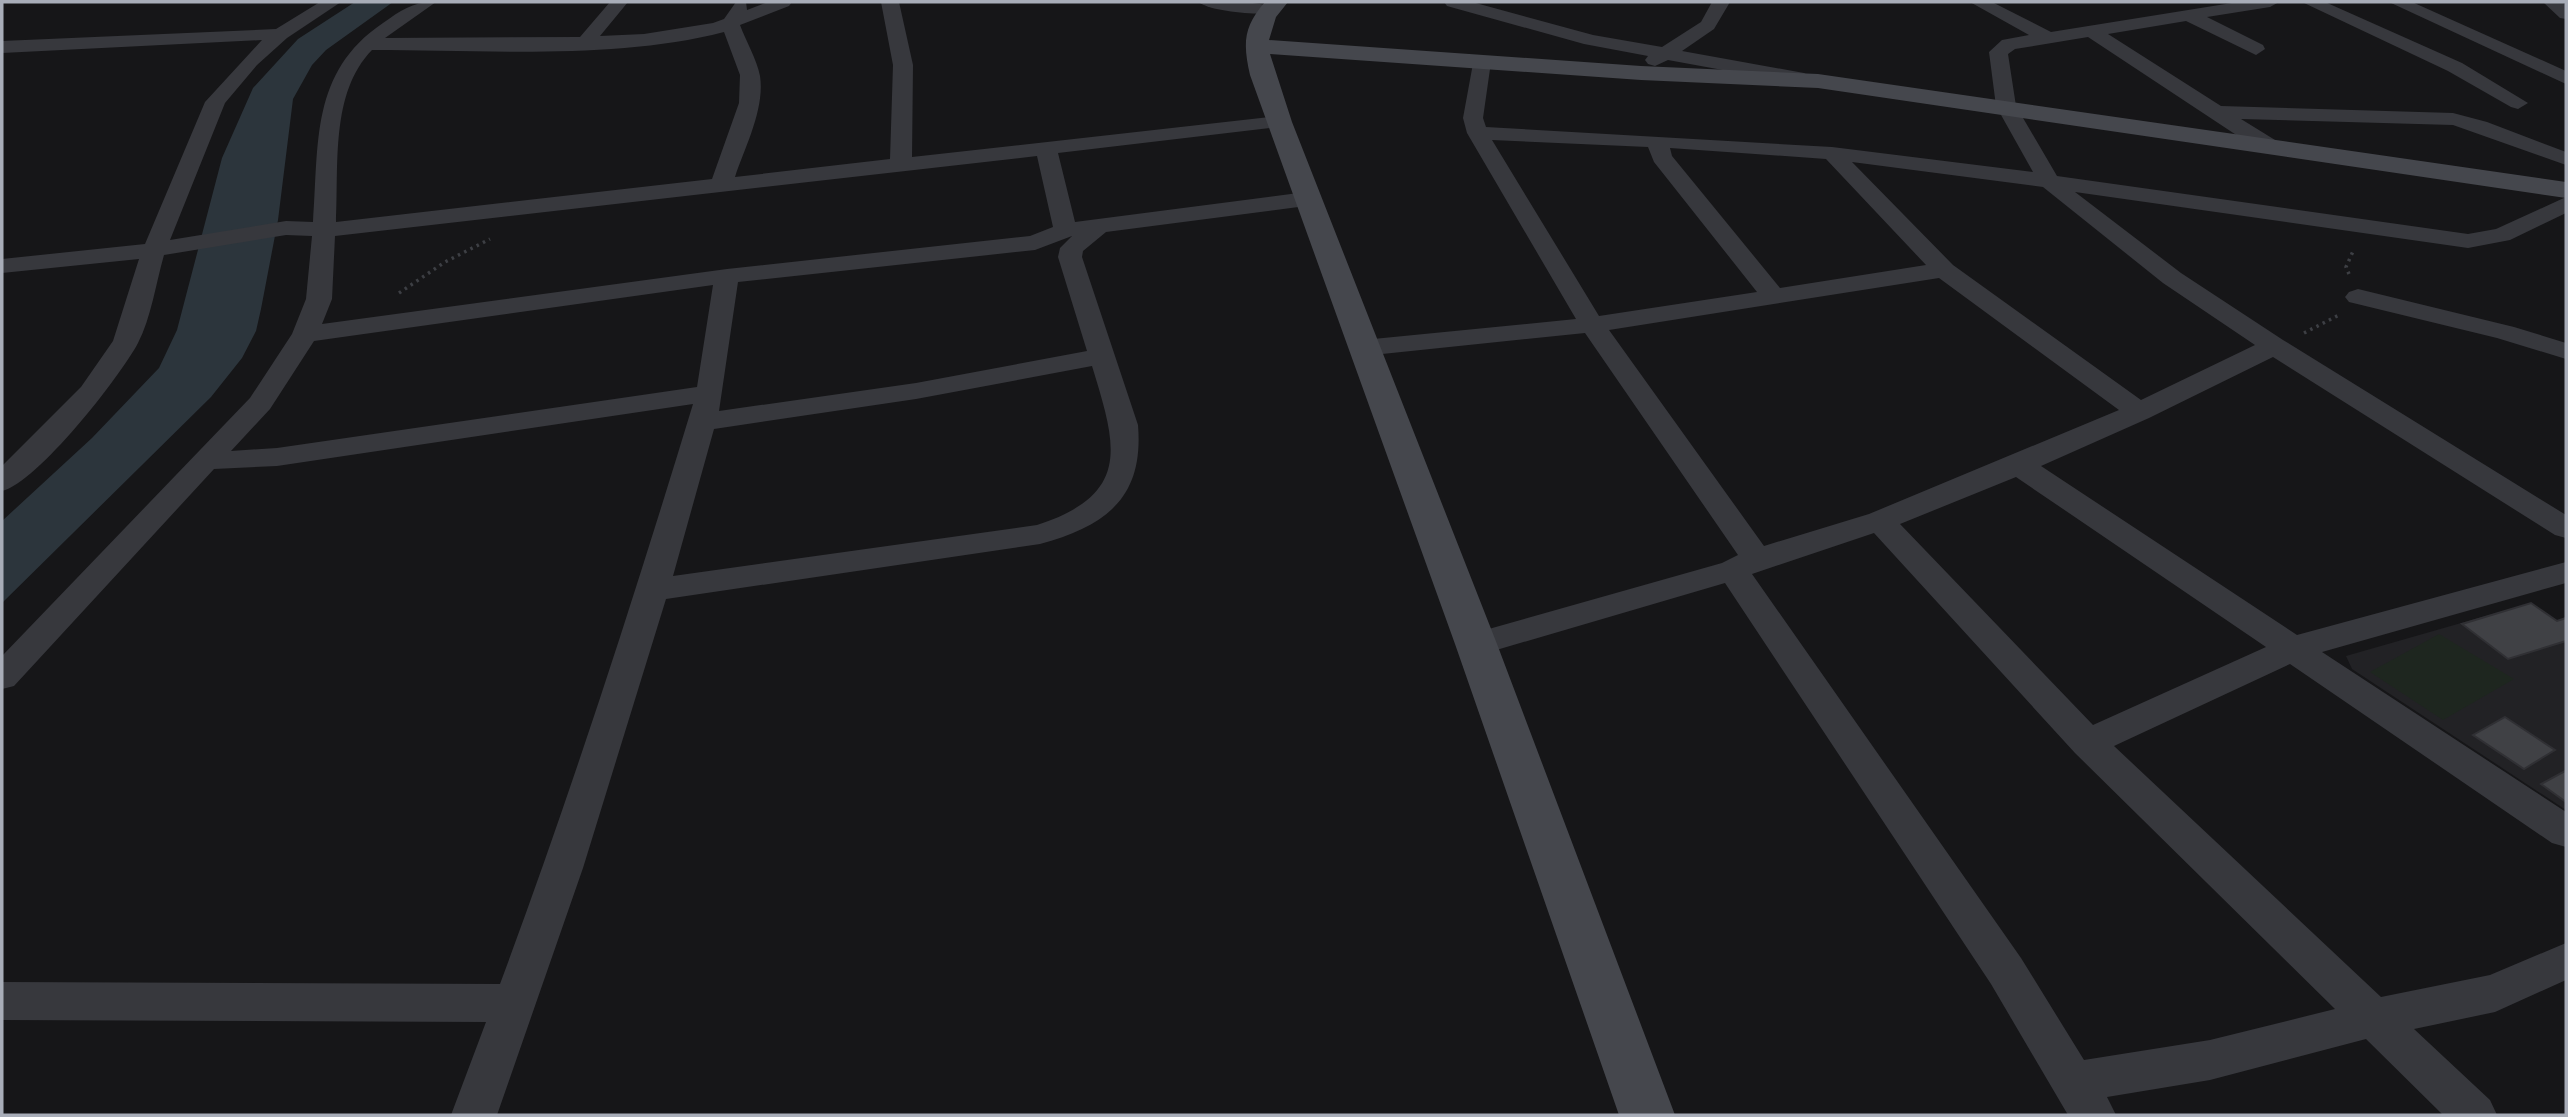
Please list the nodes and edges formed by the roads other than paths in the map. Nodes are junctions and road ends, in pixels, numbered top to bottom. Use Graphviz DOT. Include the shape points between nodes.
graph roads {
  1 [pos="332,2"];
  2 [pos="427,2"];
  3 [pos="619,2"];
  4 [pos="745,2"];
  5 [pos="783,2"];
  6 [pos="890,2"];
  7 [pos="1208,2"];
  8 [pos="1453,2"];
  9 [pos="1721,2"];
  10 [pos="1979,2"];
  11 [pos="2270,2"];
  12 [pos="2311,2"];
  13 [pos="2398,2"];
  14 [pos="2552,2"];
  15 [pos="2228,5"];
  16 [pos="1273,6"];
  17 [pos="2566,13"];
  18 [pos="2188,15"];
  19 [pos="730,24"];
  20 [pos="2090,30"];
  21 [pos="280,34"];
  22 [pos="2048,37"];
  23 [pos="585,43"];
  24 [pos="368,44"];
  25 [pos="1255,46"];
  26 [pos="2,47"];
  27 [pos="2256,49"];
  28 [pos="1662,52"];
  29 [pos="1480,62"];
  30 [pos="1642,73"];
  31 [pos="2566,78"];
  32 [pos="1818,81"];
  33 [pos="2518,103"];
  34 [pos="2006,106"];
  35 [pos="2214,112"];
  36 [pos="1279,122"];
  37 [pos="1477,133"];
  38 [pos="1657,141"];
  39 [pos="2267,145"];
  40 [pos="1046,148"];
  41 [pos="1832,153"];
  42 [pos="2566,159"];
  43 [pos="901,164"];
  44 [pos="2048,180"];
  45 [pos="721,186"];
  46 [pos="2566,190"];
  47 [pos="1306,199"];
  48 [pos="2566,204"];
  49 [pos="1099,226"];
  50 [pos="326,230"];
  51 [pos="1065,230"];
  52 [pos="154,250"];
  53 [pos="2,265"];
  54 [pos="1944,270"];
  55 [pos="727,276"];
  56 [pos="2358,297"];
  57 [pos="1775,298"];
  58 [pos="1592,325"];
  59 [pos="305,334"];
  60 [pos="2274,346"];
  61 [pos="1363,348"];
  62 [pos="2566,351"];
  63 [pos="1100,356"];
  64 [pos="706,408"];
  65 [pos="2139,412"];
  66 [pos="208,461"];
  67 [pos="2019,464"];
  68 [pos="2,482"];
  69 [pos="1880,521"];
  70 [pos="2566,528"];
  71 [pos="1745,564"];
  72 [pos="2566,572"];
  73 [pos="653,590"];
  74 [pos="1476,644"];
  75 [pos="2294,648"];
  76 [pos="2,677"];
  77 [pos="2088,743"];
  78 [pos="2566,832"];
  79 [pos="2560,972"];
  80 [pos="2,1001"];
  81 [pos="516,1003"];
  82 [pos="2374,1018"];
  83 [pos="2084,1099"];
  84 [pos="474,1115"];
  85 [pos="1647,1115"];
  86 [pos="2474,1115"];
  1 -- 21 [label="street"];
  2 -- 24 [label="street"];
  3 -- 23 [label="street"];
  4 -- 19 [label="street"];
  5 -- 19 [label="street"];
  6 -- 43 [label="street" via="902,65"];
  7 -- 16 [label="street"];
  8 -- 28 [label="street" via="1591,40"];
  9 -- 28 [label="street" via="1708,24"];
  10 -- 22 [label="street"];
  11 -- 15 [label="street"];
  12 -- 33 [label="street" via="2455,67"];
  13 -- 31 [label="street"];
  14 -- 17 [label="street"];
  15 -- 18 [label="street"];
  16 -- 25 [label="main road" via="1259,26"];
  18 -- 20 [label="street"];
  18 -- 27 [label="street"];
  19 -- 23 [label="street" via="654,39"];
  19 -- 45 [label="street" via="750,75 750,88"];
  20 -- 22 [label="street"];
  20 -- 35 [label="street"];
  21 -- 26 [label="street"];
  21 -- 52 [label="street" via="215,102"];
  22 -- 34 [label="street" via="2009,44 1998,52"];
  23 -- 24 [label="street"];
  24 -- 50 [label="street" via="351,60 333,103"];
  25 -- 29 [label="main road"];
  25 -- 36 [label="main road"];
  28 -- 30 [label="street"];
  28 -- 32 [label="street"];
  29 -- 30 [label="main road"];
  29 -- 37 [label="street" via="1473,118"];
  30 -- 32 [label="main road"];
  32 -- 34 [label="main road"];
  34 -- 39 [label="main road"];
  34 -- 44 [label="street"];
  35 -- 39 [label="street"];
  35 -- 42 [label="street" via="2453,119"];
  36 -- 40 [label="street"];
  36 -- 47 [label="main road"];
  37 -- 38 [label="street"];
  37 -- 58 [label="street"];
  38 -- 41 [label="street"];
  38 -- 57 [label="street" via="1662,157"];
  39 -- 46 [label="main road"];
  40 -- 43 [label="street"];
  40 -- 51 [label="street"];
  41 -- 44 [label="street"];
  41 -- 54 [label="street"];
  43 -- 45 [label="street"];
  44 -- 48 [label="street" via="2468,242 2502,235"];
  44 -- 60 [label="street" via="2172,278"];
  45 -- 50 [label="street"];
  47 -- 49 [label="street"];
  47 -- 61 [label="main road"];
  49 -- 51 [label="street"];
  49 -- 63 [label="street" via="1072,248 1070,257"];
  50 -- 52 [label="street" via="286,228"];
  50 -- 59 [label="street" via="319,299"];
  51 -- 55 [label="street" via="1035,243"];
  52 -- 53 [label="street"];
  52 -- 68 [label="street" via="126,341 113,363 91,393"];
  54 -- 57 [label="street"];
  54 -- 65 [label="street"];
  55 -- 59 [label="street"];
  55 -- 64 [label="street"];
  56 -- 62 [label="street"];
  57 -- 58 [label="street"];
  58 -- 61 [label="street"];
  58 -- 71 [label="street"];
  59 -- 66 [label="street" via="260,403"];
  60 -- 65 [label="street"];
  60 -- 70 [label="street"];
  61 -- 74 [label="main road"];
  63 -- 64 [label="street" via="916,391"];
  63 -- 73 [label="street" via="1128,448 1122,476 1108,501 1084,518 1040,534"];
  64 -- 66 [label="street"];
  64 -- 73 [label="street"];
  65 -- 67 [label="street"];
  66 -- 76 [label="street"];
  67 -- 69 [label="street"];
  67 -- 75 [label="street"];
  69 -- 71 [label="street"];
  69 -- 77 [label="street"];
  71 -- 74 [label="street"];
  71 -- 83 [label="street"];
  72 -- 75 [label="street"];
  73 -- 81 [label="street"];
  74 -- 85 [label="main road"];
  75 -- 77 [label="street"];
  75 -- 78 [label="street"];
  77 -- 82 [label="street"];
  79 -- 82 [label="street" via="2495,993"];
  80 -- 81 [label="street"];
  81 -- 84 [label="street"];
  82 -- 83 [label="street" via="2210,1060"];
  82 -- 86 [label="street"];
}
